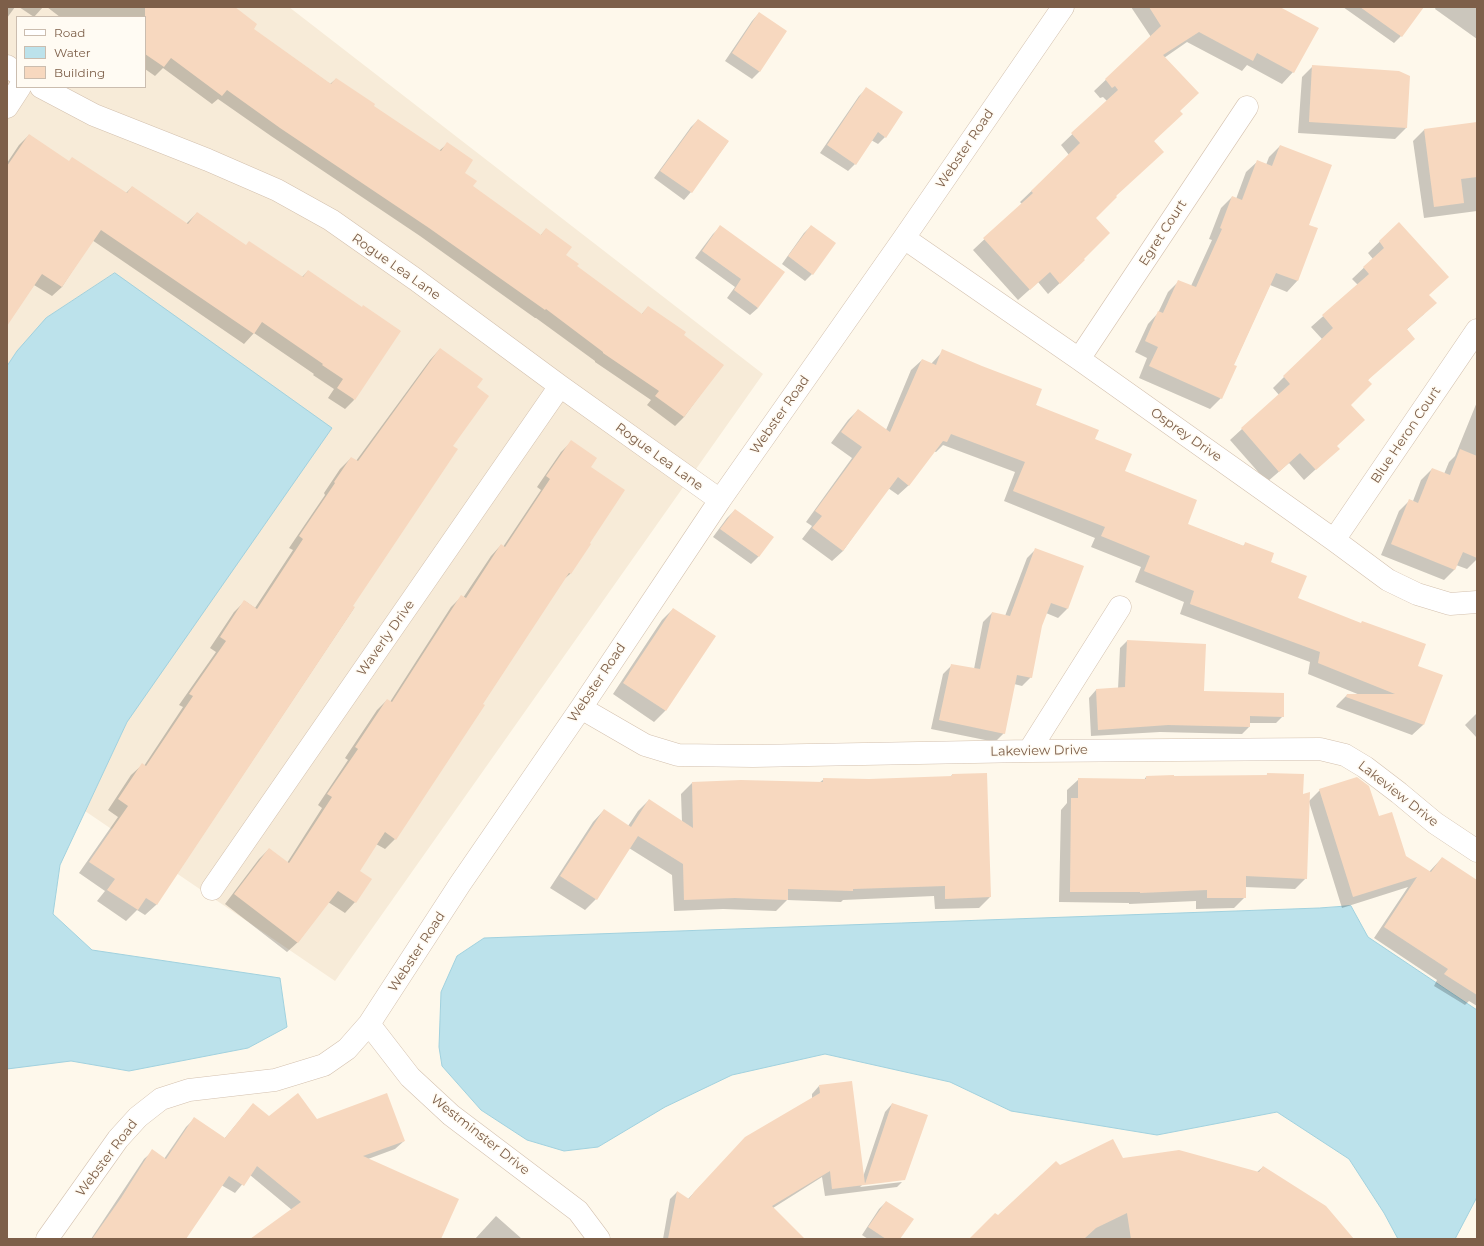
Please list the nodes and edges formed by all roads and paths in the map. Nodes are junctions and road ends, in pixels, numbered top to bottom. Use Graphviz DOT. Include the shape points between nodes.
graph roads {
  1 [pos="1063,7"];
  2 [pos="7,66"];
  3 [pos="16,72"];
  4 [pos="19,88"];
  5 [pos="43,88"];
  6 [pos="7,107"];
  7 [pos="1247,107"];
  8 [pos="904,238"];
  9 [pos="1477,330"];
  10 [pos="1080,359"];
  11 [pos="560,386"];
  12 [pos="720,500"];
  13 [pos="1334,540"];
  14 [pos="1477,602"];
  15 [pos="1120,607"];
  16 [pos="581,708"];
  17 [pos="1030,751"];
  18 [pos="1477,851"];
  19 [pos="212,889"];
  20 [pos="369,1024"];
  21 [pos="47,1239"];
  22 [pos="599,1239"];
  1 -- 8 [label="street, Webster Road"];
  2 -- 3 [label="street"];
  4 -- 6 [label="street"];
  5 -- 11 [label="street, Rogue Lea Lane" via="94,115 277,190 330,220"];
  7 -- 10 [label="street, Egret Court"];
  8 -- 10 [label="street, Osprey Drive"];
  8 -- 12 [label="street, Webster Road"];
  9 -- 13 [label="street, Blue Heron Court"];
  10 -- 13 [label="street, Osprey Drive"];
  11 -- 12 [label="street, Rogue Lea Lane"];
  11 -- 19 [label="street, Waverly Drive"];
  12 -- 16 [label="street, Webster Road"];
  13 -- 14 [label="street, Osprey Drive" via="1388,580 1417,594 1450,604"];
  15 -- 17 [label="street"];
  16 -- 17 [label="street, Lakeview Drive" via="645,745 678,754 754,756"];
  16 -- 20 [label="street, Webster Road"];
  17 -- 18 [label="street, Lakeview Drive" via="1320,749 1346,755 1366,767 1435,823"];
  20 -- 21 [label="street, Webster Road" via="347,1049 324,1065 275,1080 189,1090 161,1099 138,1117 118,1139"];
  20 -- 22 [label="street, Westminster Drive" via="410,1077 452,1115 578,1211"];
}
